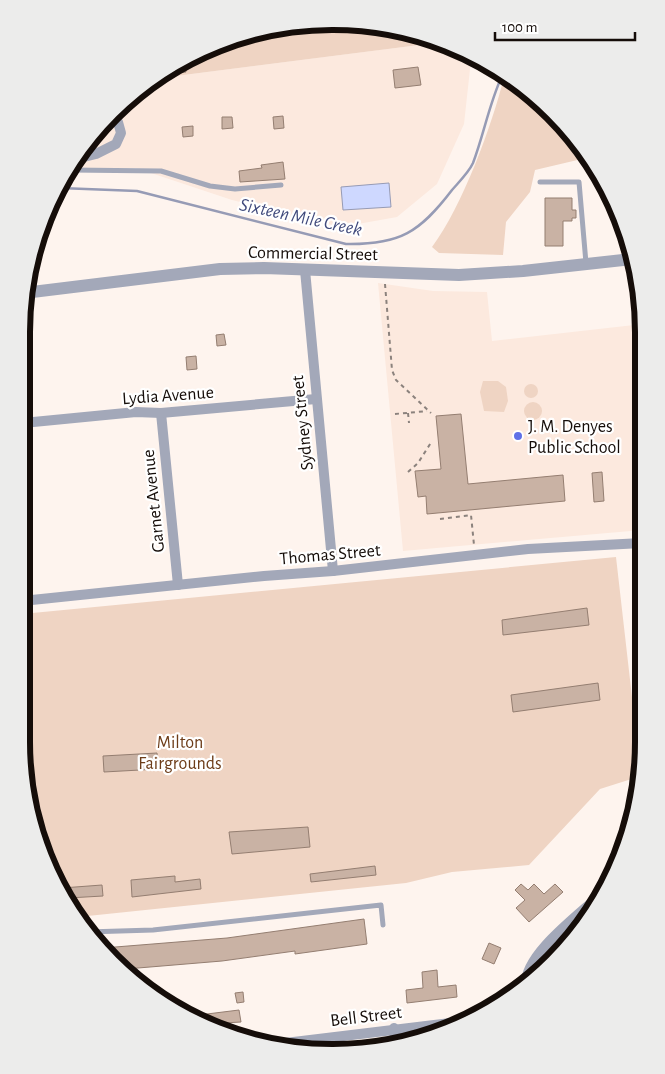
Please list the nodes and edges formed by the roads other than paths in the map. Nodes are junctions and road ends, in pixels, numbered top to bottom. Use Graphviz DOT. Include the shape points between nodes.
graph roads {
  1 [pos="116,122"];
  2 [pos="87,156"];
  3 [pos="77,170"];
  4 [pos="540,182"];
  5 [pos="281,185"];
  6 [pos="626,260"];
  7 [pos="586,264"];
  8 [pos="305,270"];
  9 [pos="33,292"];
  10 [pos="316,399"];
  11 [pos="161,413"];
  12 [pos="30,423"];
  13 [pos="635,543"];
  14 [pos="333,571"];
  15 [pos="178,585"];
  16 [pos="30,600"];
  17 [pos="582,913"];
  18 [pos="382,925"];
  19 [pos="98,932"];
  20 [pos="529,972"];
  21 [pos="441,1024"];
  22 [pos="394,1028"];
  23 [pos="395,1037"];
  24 [pos="296,1041"];
  1 -- 2 [label="street" via="121,133 116,144"];
  3 -- 5 [label="lane" via="161,171 210,186 235,189"];
  4 -- 7 [label="lane" via="580,182"];
  6 -- 7 [label="street, Commercial Street"];
  7 -- 8 [label="street, Commercial Street" via="459,275"];
  8 -- 9 [label="street, Commercial Street" via="220,269"];
  8 -- 10 [label="street, Sydney Street"];
  10 -- 11 [label="street, Lydia Avenue"];
  10 -- 14 [label="street, Sydney Street"];
  11 -- 12 [label="street, Lydia Avenue" via="136,412"];
  11 -- 15 [label="street, Garnet Avenue"];
  13 -- 14 [label="street, Thomas Street" via="528,549"];
  14 -- 15 [label="street, Thomas Street"];
  15 -- 16 [label="street, Thomas Street"];
  17 -- 20 [label="street" via="533,961"];
  18 -- 19 [label="lane" via="381,906 153,930"];
  21 -- 22 [label="street, Bell Street"];
  22 -- 23 [label="street"];
  22 -- 24 [label="street, Bell Street"];
}
